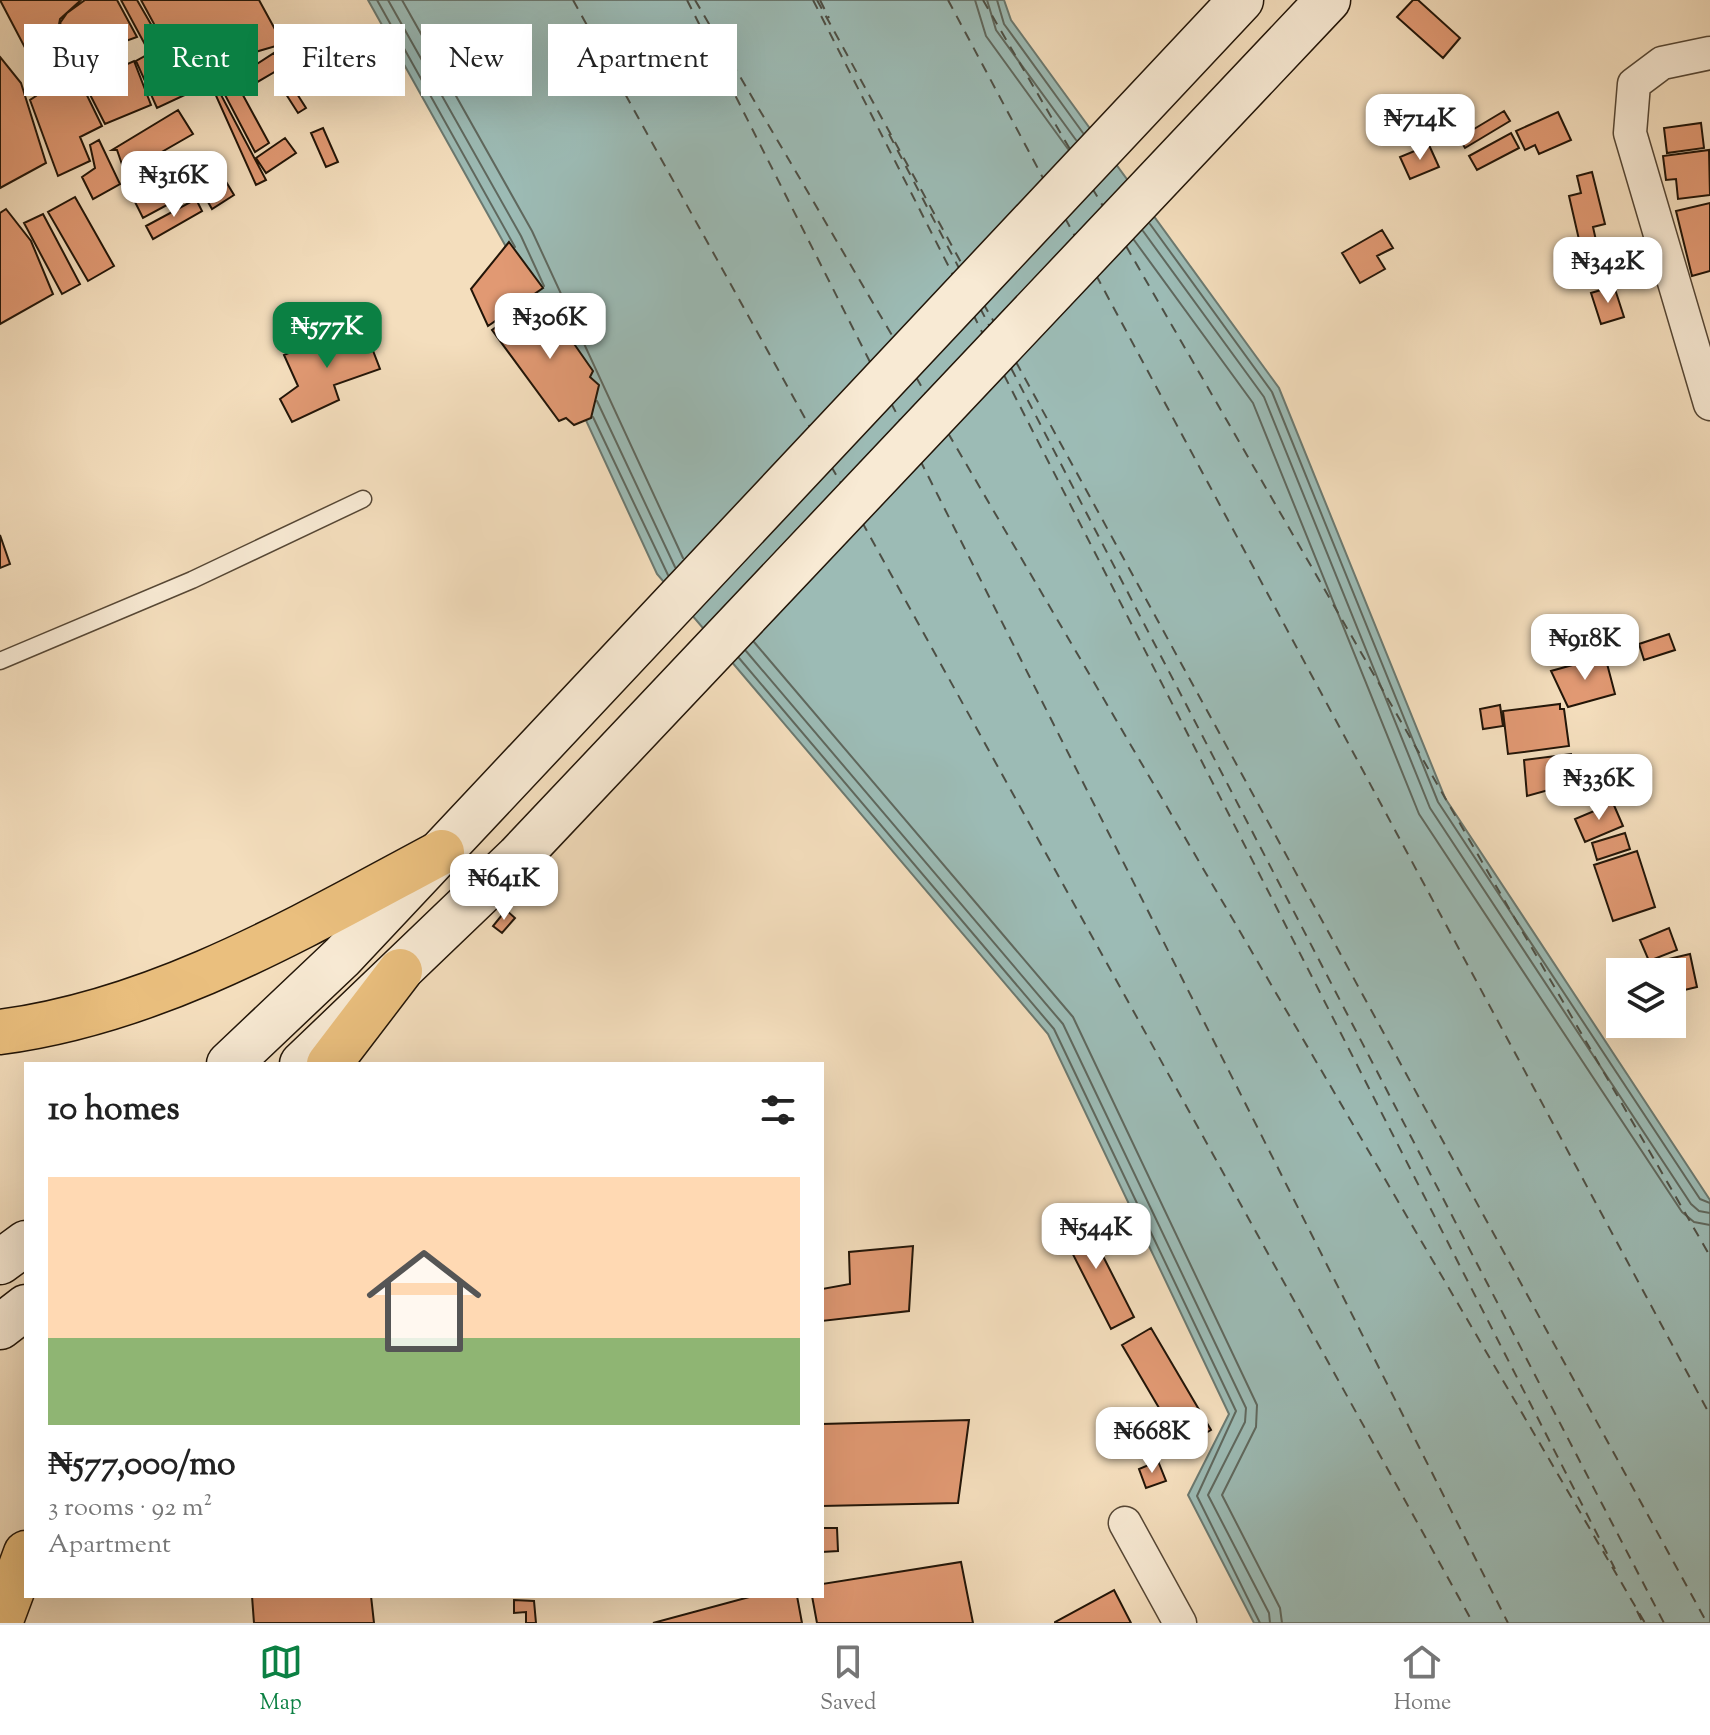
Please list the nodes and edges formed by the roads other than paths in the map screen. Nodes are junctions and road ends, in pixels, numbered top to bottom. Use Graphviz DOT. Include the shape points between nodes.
graph roads {
  1 [pos="1241,0"];
  2 [pos="1328,0"];
  3 [pos="1710,53"];
  4 [pos="1710,404"];
  5 [pos="363,499"];
  6 [pos="0,661"];
  7 [pos="442,852"];
  8 [pos="400,971"];
  9 [pos="0,1032"];
  10 [pos="231,1062"];
  11 [pos="304,1062"];
  12 [pos="331,1062"];
  13 [pos="24,1244"];
  14 [pos="0,1262"];
  15 [pos="24,1309"];
  16 [pos="0,1327"];
  17 [pos="1125,1523"];
  18 [pos="24,1558"];
  19 [pos="0,1623"];
  20 [pos="1180,1623"];
  1 -- 7 [label="main road"];
  2 -- 8 [label="main road" via="518,857"];
  3 -- 4 [label="street" via="1662,63 1634,84 1630,133"];
  5 -- 6 [label="lane" via="192,580"];
  7 -- 9 [label="main road" via="200,975 111,1007"];
  7 -- 10 [label="main road"];
  8 -- 11 [label="main road"];
  8 -- 12 [label="main road"];
  13 -- 14 [label="main road"];
  15 -- 16 [label="main road"];
  17 -- 20 [label="street"];
  18 -- 19 [label="main road"];
}
